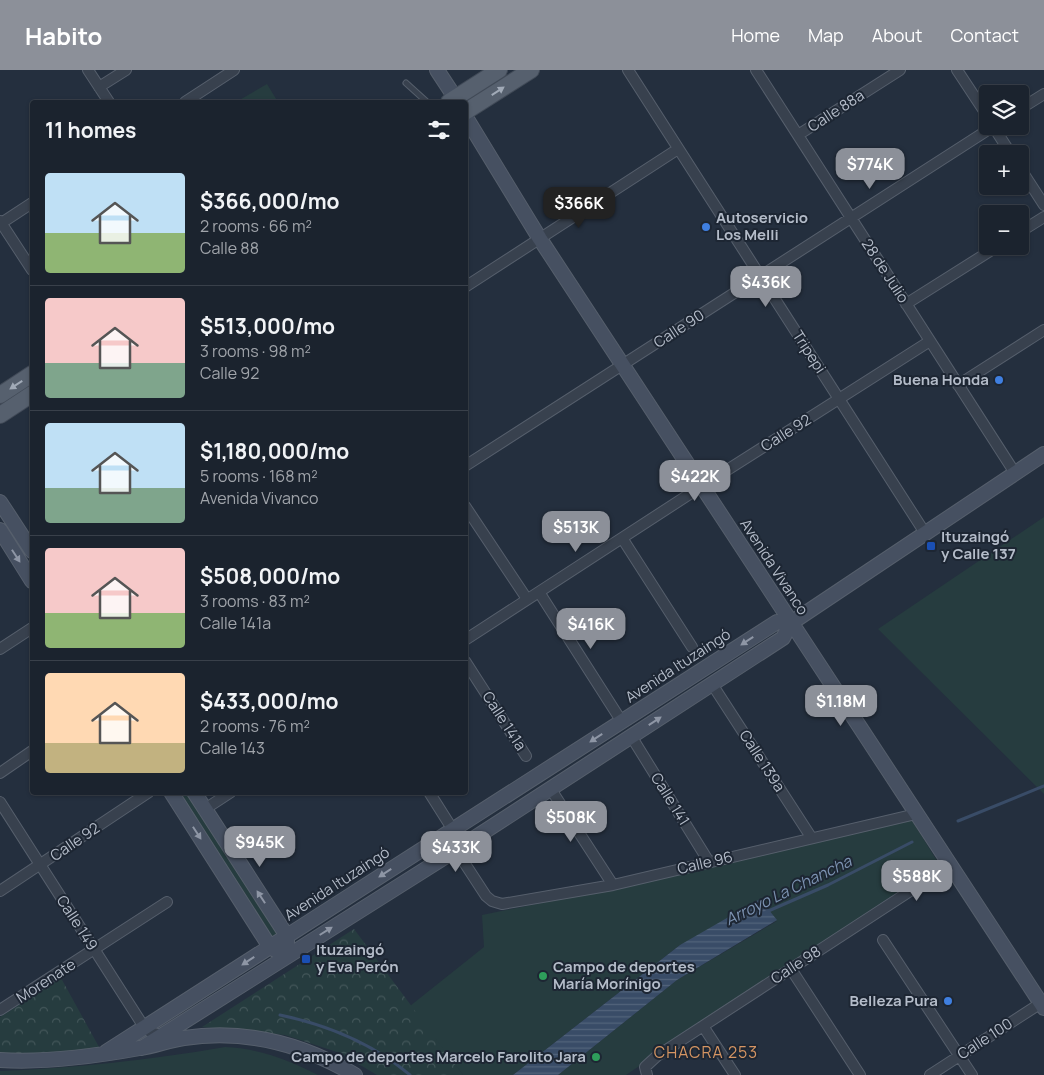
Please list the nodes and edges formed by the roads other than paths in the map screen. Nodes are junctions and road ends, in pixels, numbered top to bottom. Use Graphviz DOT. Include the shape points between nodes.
graph roads {
  1 [pos="88,70"];
  2 [pos="126,70"];
  3 [pos="234,70"];
  4 [pos="437,70"];
  5 [pos="499,70"];
  6 [pos="532,70"];
  7 [pos="628,70"];
  8 [pos="756,70"];
  9 [pos="900,70"];
  10 [pos="957,70"];
  11 [pos="406,83"];
  12 [pos="99,88"];
  13 [pos="1044,94"];
  14 [pos="108,100"];
  15 [pos="188,100"];
  16 [pos="425,100"];
  17 [pos="453,100"];
  18 [pos="455,100"];
  19 [pos="979,103"];
  20 [pos="1029,103"];
  21 [pos="468,112"];
  22 [pos="468,119"];
  23 [pos="798,135"];
  24 [pos="980,135"];
  25 [pos="678,149"];
  26 [pos="1029,182"];
  27 [pos="30,204"];
  28 [pos="1044,205"];
  29 [pos="1044,217"];
  30 [pos="851,218"];
  31 [pos="0,223"];
  32 [pos="1029,226"];
  33 [pos="540,239"];
  34 [pos="984,255"];
  35 [pos="30,267"];
  36 [pos="760,276"];
  37 [pos="468,285"];
  38 [pos="906,304"];
  39 [pos="1044,330"];
  40 [pos="930,341"];
  41 [pos="622,365"];
  42 [pos="30,375"];
  43 [pos="958,385"];
  44 [pos="30,395"];
  45 [pos="0,396"];
  46 [pos="840,400"];
  47 [pos="0,415"];
  48 [pos="1044,454"];
  49 [pos="468,464"];
  50 [pos="1015,473"];
  51 [pos="702,486"];
  52 [pos="0,502"];
  53 [pos="468,510"];
  54 [pos="0,530"];
  55 [pos="925,532"];
  56 [pos="622,538"];
  57 [pos="30,548"];
  58 [pos="30,578"];
  59 [pos="539,592"];
  60 [pos="527,599"];
  61 [pos="790,623"];
  62 [pos="30,629"];
  63 [pos="468,638"];
  64 [pos="692,647"];
  65 [pos="0,649"];
  66 [pos="468,666"];
  67 [pos="712,684"];
  68 [pos="622,722"];
  69 [pos="631,736"];
  70 [pos="30,752"];
  71 [pos="526,756"];
  72 [pos="0,773"];
  73 [pos="550,788"];
  74 [pos="145,795"];
  75 [pos="173,795"];
  76 [pos="196,795"];
  77 [pos="227,795"];
  78 [pos="432,795"];
  79 [pos="0,802"];
  80 [pos="205,810"];
  81 [pos="916,814"];
  82 [pos="453,830"];
  83 [pos="811,837"];
  84 [pos="456,850"];
  85 [pos="709,862"];
  86 [pos="40,865"];
  87 [pos="950,865"];
  88 [pos="613,884"];
  89 [pos="0,891"];
  90 [pos="167,902"];
  91 [pos="287,936"];
  92 [pos="884,940"];
  93 [pos="270,947"];
  94 [pos="94,949"];
  95 [pos="287,955"];
  96 [pos="791,969"];
  97 [pos="1042,1005"];
  98 [pos="0,1010"];
  99 [pos="703,1026"];
  100 [pos="144,1027"];
  101 [pos="162,1035"];
  102 [pos="142,1048"];
  103 [pos="106,1052"];
  104 [pos="959,1056"];
  105 [pos="0,1060"];
  106 [pos="646,1071"];
  107 [pos="355,1075"];
  108 [pos="735,1075"];
  109 [pos="860,1075"];
  110 [pos="930,1075"];
  111 [pos="972,1075"];
  1 -- 12 [label="street"];
  2 -- 12 [label="street"];
  3 -- 15 [label="street"];
  4 -- 17 [label="main road"];
  5 -- 18 [label="main road"];
  21 -- 6 [label="main road, one-way"];
  7 -- 25 [label="street, Tripepi"];
  8 -- 23 [label="street, 28 de Julio"];
  9 -- 23 [label="street, Calle 88a"];
  10 -- 19 [label="street"];
  11 -- 16 [label="lane"];
  12 -- 14 [label="street"];
  13 -- 20 [label="street"];
  22 -- 33 [label="main road, Avenida Vivanco"];
  23 -- 30 [label="street, 28 de Julio"];
  24 -- 30 [label="street, Calle 90"];
  25 -- 33 [label="street"];
  25 -- 36 [label="street, Tripepi"];
  26 -- 28 [label="street"];
  27 -- 31 [label="street"];
  29 -- 32 [label="street"];
  30 -- 36 [label="street, Calle 90"];
  30 -- 38 [label="street, 28 de Julio"];
  31 -- 35 [label="street"];
  33 -- 37 [label="street"];
  33 -- 41 [label="main road, Avenida Vivanco"];
  34 -- 38 [label="street"];
  36 -- 41 [label="street, Calle 90"];
  36 -- 46 [label="street, Tripepi"];
  38 -- 40 [label="street, 28 de Julio"];
  39 -- 43 [label="street"];
  40 -- 43 [label="street, 28 de Julio"];
  40 -- 46 [label="street, Calle 92"];
  41 -- 49 [label="street, Calle 90"];
  41 -- 51 [label="main road, Avenida Vivanco"];
  42 -- 45 [label="main road, one-way"];
  43 -- 50 [label="street, 28 de Julio"];
  44 -- 47 [label="main road"];
  46 -- 51 [label="street, Calle 92"];
  46 -- 55 [label="street, Tripepi"];
  48 -- 50 [label="main road, Avenida Ituzaingó"];
  50 -- 55 [label="main road, Avenida Ituzaingó"];
  51 -- 56 [label="street, Calle 92"];
  51 -- 61 [label="main road, Avenida Vivanco"];
  52 -- 57 [label="main road"];
  53 -- 60 [label="street"];
  54 -- 58 [label="main road, one-way"];
  55 -- 61 [label="main road, Avenida Ituzaingó"];
  56 -- 59 [label="street, Calle 92"];
  56 -- 64 [label="street"];
  59 -- 60 [label="street, Calle 92"];
  59 -- 68 [label="street"];
  60 -- 63 [label="street, Calle 92"];
  61 -- 67 [label="main road, Avenida Ituzaingó" via="783,638"];
  61 -- 68 [label="main road, Avenida Ituzaingó, one-way" via="777,622"];
  61 -- 81 [label="main road, Avenida Vivanco"];
  62 -- 65 [label="street"];
  66 -- 71 [label="street, Calle 141a"];
  69 -- 67 [label="main road, Avenida Ituzaingó, one-way"];
  67 -- 83 [label="street, Calle 139a"];
  68 -- 82 [label="main road, Avenida Ituzaingó, one-way"];
  69 -- 73 [label="main road, Avenida Ituzaingó"];
  69 -- 85 [label="street, Calle 141"];
  70 -- 72 [label="street"];
  73 -- 84 [label="main road, Avenida Ituzaingó"];
  73 -- 88 [label="street"];
  74 -- 86 [label="street, Calle 92"];
  75 -- 93 [label="main road, one-way"];
  76 -- 80 [label="main road"];
  77 -- 80 [label="street"];
  78 -- 82 [label="street"];
  79 -- 86 [label="street, Calle 149"];
  91 -- 80 [label="main road, one-way"];
  81 -- 83 [label="street, Calle 96"];
  81 -- 87 [label="main road, Avenida Vivanco"];
  82 -- 84 [label="street"];
  82 -- 91 [label="main road, Avenida Ituzaingó, one-way"];
  83 -- 85 [label="street, Calle 96"];
  84 -- 88 [label="street, Calle 96" via="492,901 502,904"];
  95 -- 84 [label="main road, Avenida Ituzaingó, one-way"];
  85 -- 88 [label="street, Calle 96"];
  86 -- 89 [label="street, Calle 92"];
  86 -- 94 [label="street, Calle 149"];
  87 -- 96 [label="street, Calle 98"];
  87 -- 97 [label="main road, Avenida Vivanco"];
  90 -- 94 [label="street, Morenate"];
  91 -- 93 [label="main road, Avenida Ituzaingó"];
  91 -- 95 [label="main road"];
  92 -- 104 [label="street"];
  93 -- 95 [label="main road"];
  93 -- 100 [label="main road, Avenida Ituzaingó, one-way"];
  94 -- 98 [label="street, Morenate"];
  94 -- 100 [label="street, Calle 149"];
  95 -- 101 [label="main road, Avenida Ituzaingó"];
  96 -- 99 [label="street, Calle 98"];
  96 -- 109 [label="street"];
  97 -- 104 [label="street, Calle 100"];
  99 -- 106 [label="street, Calle 98" via="652,1060"];
  99 -- 108 [label="street"];
  100 -- 101 [label="street"];
  100 -- 103 [label="main road, Avenida Ituzaingó"];
  101 -- 102 [label="main road, Avenida Ituzaingó"];
  102 -- 103 [label="main road"];
  102 -- 107 [label="main road" via="184,1038 245,1037 278,1041 336,1063"];
  103 -- 105 [label="main road" via="59,1059"];
  104 -- 110 [label="street, Calle 100"];
  104 -- 111 [label="street"];
}
